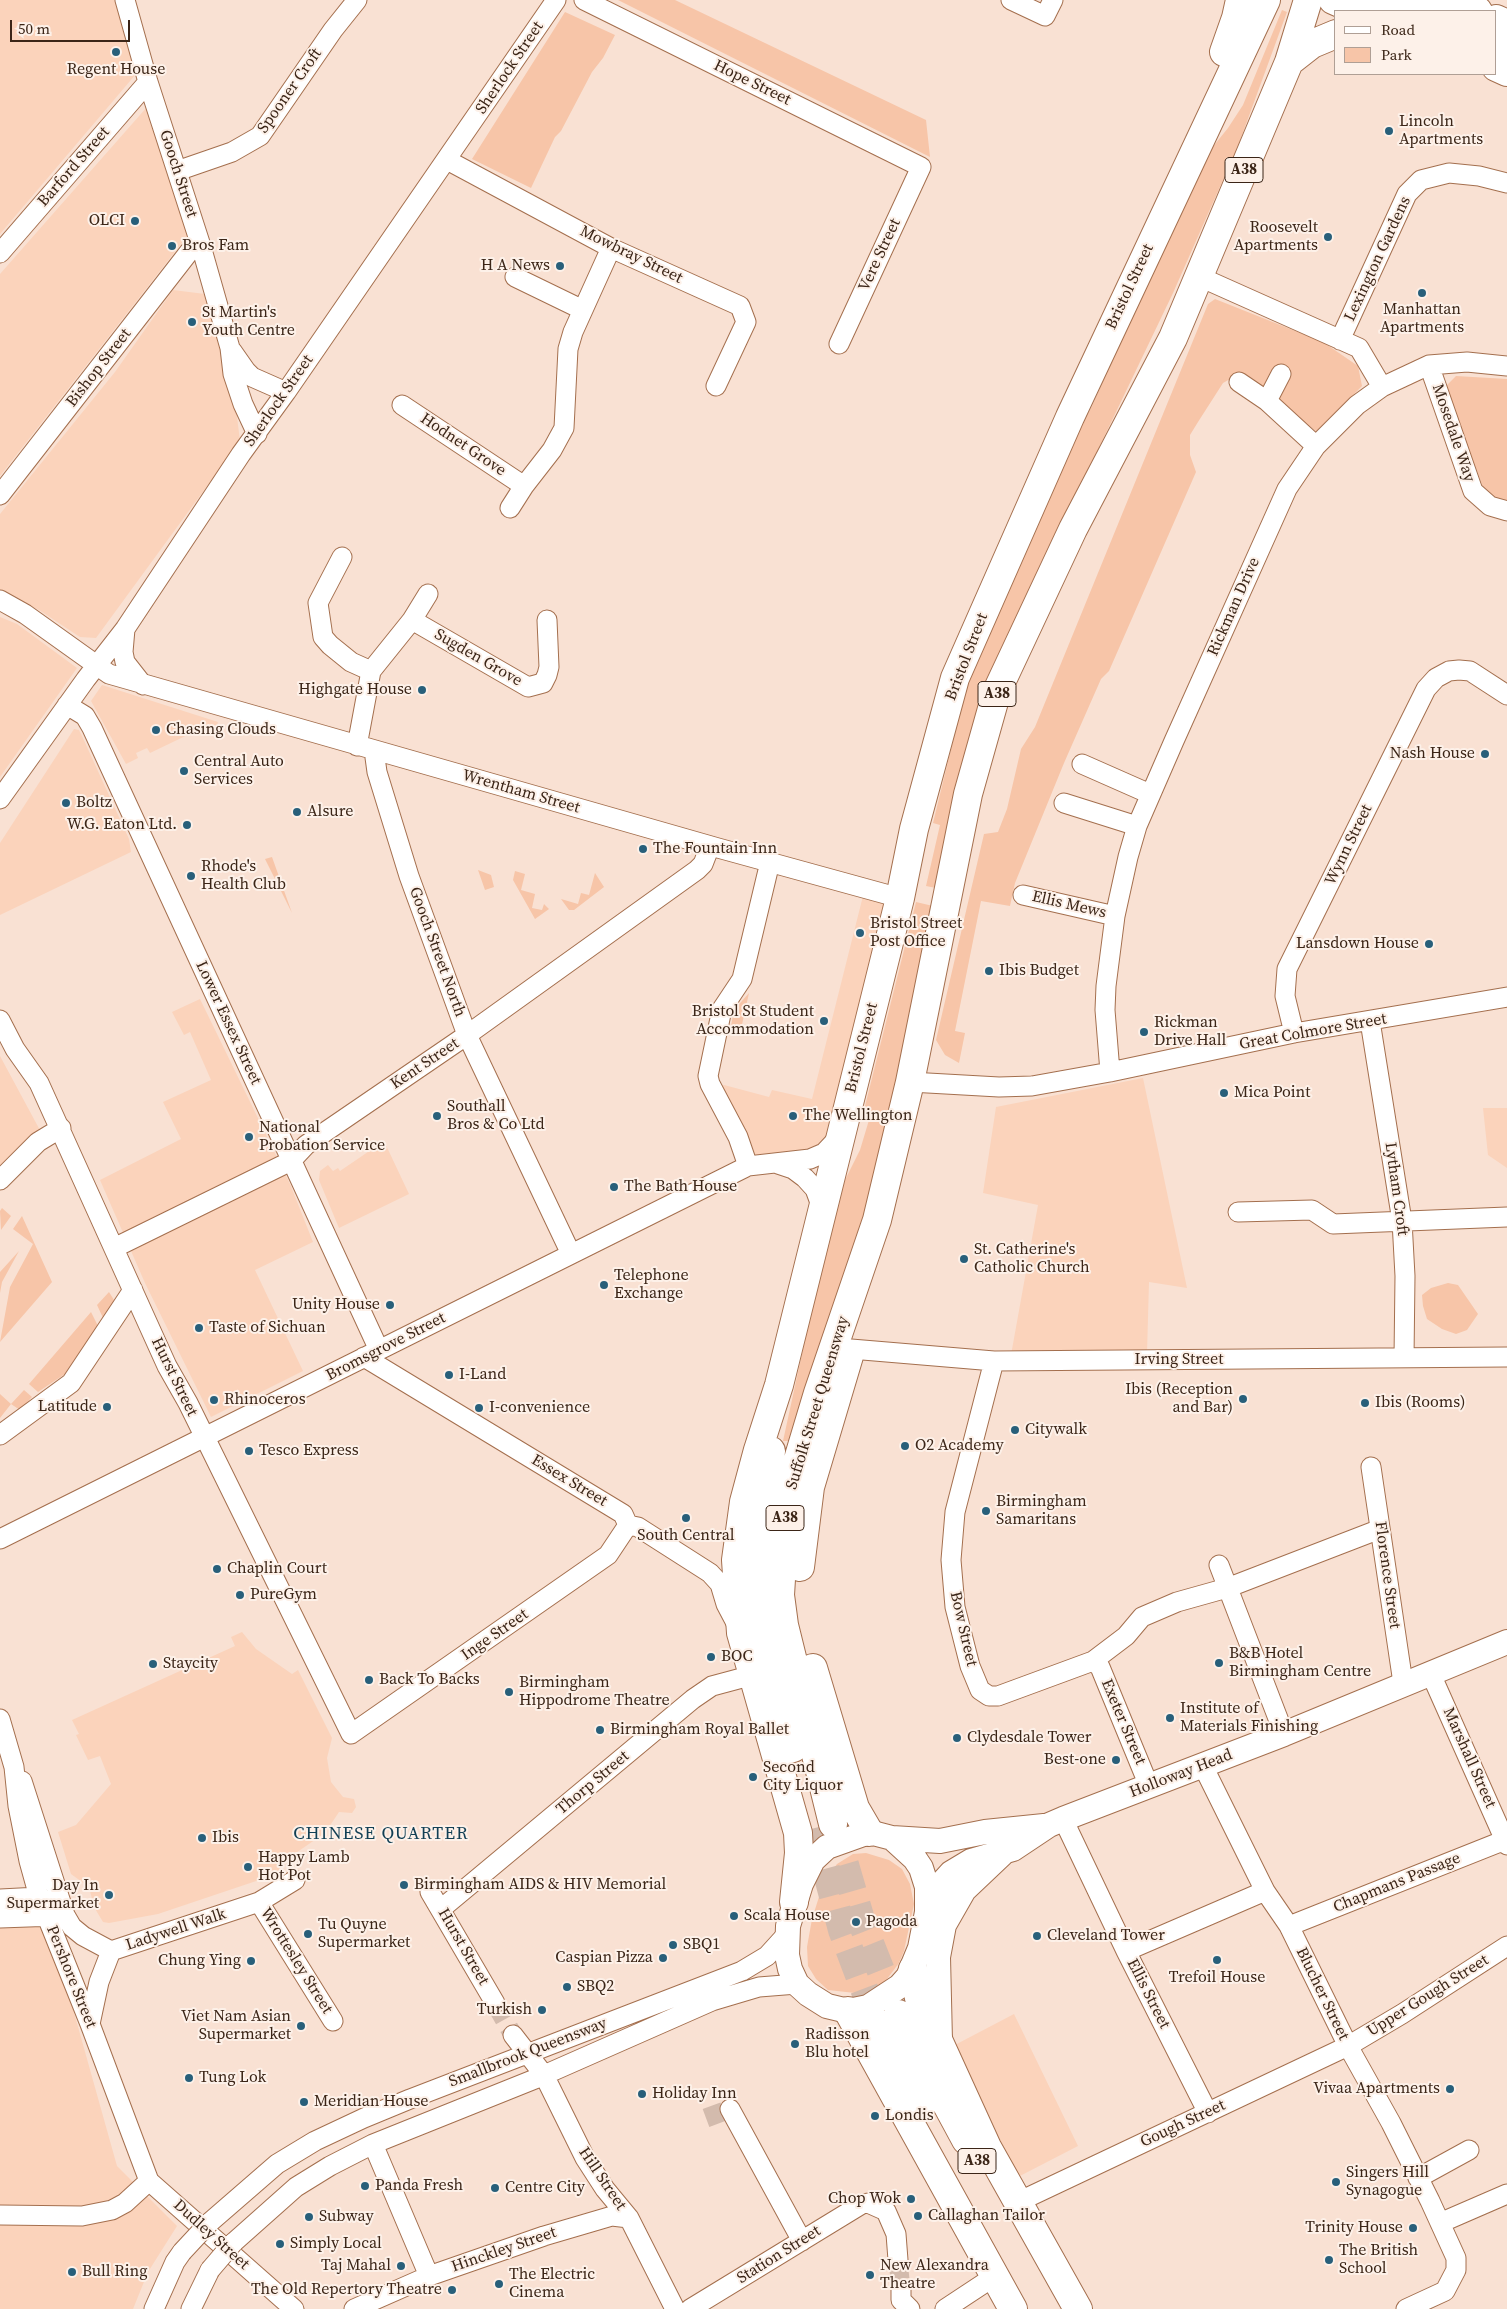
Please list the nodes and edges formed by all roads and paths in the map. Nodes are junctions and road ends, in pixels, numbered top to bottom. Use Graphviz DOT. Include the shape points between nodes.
graph roads {
  1 [pos="125,0"];
  2 [pos="357,0"];
  3 [pos="556,0"];
  4 [pos="584,0"];
  5 [pos="1011,0"];
  6 [pos="1240,0"];
  7 [pos="1266,0"];
  8 [pos="1308,0"];
  9 [pos="1333,0"];
  10 [pos="1370,0"];
  11 [pos="1403,0"];
  12 [pos="1451,0"];
  13 [pos="1049,8"];
  14 [pos="1356,10"];
  15 [pos="1385,10"];
  16 [pos="1427,10"];
  17 [pos="1476,10"];
  18 [pos="1334,35"];
  19 [pos="1288,62"];
  20 [pos="148,82"];
  21 [pos="1208,126"];
  22 [pos="447,160"];
  23 [pos="921,167"];
  24 [pos="177,170"];
  25 [pos="1507,183"];
  26 [pos="202,246"];
  27 [pos="611,248"];
  28 [pos="0,253"];
  29 [pos="515,278"];
  30 [pos="1200,278"];
  31 [pos="583,310"];
  32 [pos="1340,340"];
  33 [pos="838,344"];
  34 [pos="230,348"];
  35 [pos="1429,365"];
  36 [pos="1507,366"];
  37 [pos="1281,374"];
  38 [pos="1239,382"];
  39 [pos="716,386"];
  40 [pos="1382,387"];
  41 [pos="286,392"];
  42 [pos="1267,401"];
  43 [pos="402,404"];
  44 [pos="257,434"];
  45 [pos="1316,446"];
  46 [pos="524,486"];
  47 [pos="0,496"];
  48 [pos="510,508"];
  49 [pos="1507,511"];
  50 [pos="342,557"];
  51 [pos="428,594"];
  52 [pos="0,600"];
  53 [pos="412,620"];
  54 [pos="547,620"];
  55 [pos="126,629"];
  56 [pos="96,666"];
  57 [pos="372,671"];
  58 [pos="143,685"];
  59 [pos="1507,695"];
  60 [pos="67,705"];
  61 [pos="366,748"];
  62 [pos="1082,764"];
  63 [pos="1150,794"];
  64 [pos="0,799"];
  65 [pos="1064,803"];
  66 [pos="1137,826"];
  67 [pos="717,848"];
  68 [pos="770,862"];
  69 [pos="1024,895"];
  70 [pos="900,898"];
  71 [pos="1115,916"];
  72 [pos="1507,997"];
  73 [pos="0,1020"];
  74 [pos="1370,1021"];
  75 [pos="1294,1033"];
  76 [pos="467,1035"];
  77 [pos="1110,1072"];
  78 [pos="910,1082"];
  79 [pos="61,1128"];
  80 [pos="841,1134"];
  81 [pos="291,1161"];
  82 [pos="773,1163"];
  83 [pos="748,1166"];
  84 [pos="0,1180"];
  85 [pos="822,1208"];
  86 [pos="1238,1212"];
  87 [pos="1507,1217"];
  88 [pos="877,1220"];
  89 [pos="1402,1221"];
  90 [pos="114,1248"];
  91 [pos="571,1254"];
  92 [pos="133,1290"];
  93 [pos="851,1349"];
  94 [pos="371,1354"];
  95 [pos="1507,1357"];
  96 [pos="1404,1358"];
  97 [pos="994,1362"];
  98 [pos="779,1386"];
  99 [pos="0,1435"];
  100 [pos="204,1437"];
  101 [pos="1372,1467"];
  102 [pos="628,1525"];
  103 [pos="1380,1529"];
  104 [pos="0,1539"];
  105 [pos="1219,1565"];
  106 [pos="1228,1588"];
  107 [pos="741,1633"];
  108 [pos="1507,1642"];
  109 [pos="1093,1661"];
  110 [pos="1430,1672"];
  111 [pos="753,1675"];
  112 [pos="1403,1683"];
  113 [pos="0,1720"];
  114 [pos="351,1734"];
  115 [pos="1284,1734"];
  116 [pos="1203,1766"];
  117 [pos="14,1767"];
  118 [pos="1149,1786"];
  119 [pos="1056,1822"];
  120 [pos="880,1835"];
  121 [pos="1506,1842"];
  122 [pos="1003,1853"];
  123 [pos="295,1880"];
  124 [pos="1265,1891"];
  125 [pos="430,1892"];
  126 [pos="39,1897"];
  127 [pos="0,1899"];
  128 [pos="259,1902"];
  129 [pos="794,1902"];
  130 [pos="441,1909"];
  131 [pos="927,1912"];
  132 [pos="66,1915"];
  133 [pos="46,1916"];
  134 [pos="0,1918"];
  135 [pos="1288,1926"];
  136 [pos="787,1934"];
  137 [pos="1507,1946"];
  138 [pos="111,1951"];
  139 [pos="1126,1951"];
  140 [pos="913,1968"];
  141 [pos="798,1984"];
  142 [pos="495,2003"];
  143 [pos="848,2011"];
  144 [pos="333,2021"];
  145 [pos="90,2024"];
  146 [pos="513,2035"];
  147 [pos="940,2041"];
  148 [pos="1348,2046"];
  149 [pos="526,2054"];
  150 [pos="544,2075"];
  151 [pos="730,2109"];
  152 [pos="1208,2113"];
  153 [pos="373,2144"];
  154 [pos="1469,2150"];
  155 [pos="1418,2178"];
  156 [pos="149,2182"];
  157 [pos="1507,2194"];
  158 [pos="1018,2202"];
  159 [pos="0,2215"];
  160 [pos="629,2218"];
  161 [pos="1440,2223"];
  162 [pos="802,2241"];
  163 [pos="898,2260"];
  164 [pos="429,2276"];
  165 [pos="995,2276"];
  166 [pos="901,2290"];
  167 [pos="668,2304"];
  168 [pos="154,2309"];
  169 [pos="191,2309"];
  170 [pos="294,2309"];
  171 [pos="354,2309"];
  172 [pos="690,2309"];
  173 [pos="910,2309"];
  174 [pos="945,2309"];
  175 [pos="1013,2309"];
  176 [pos="1028,2309"];
  177 [pos="1056,2309"];
  178 [pos="1078,2309"];
  179 [pos="1406,2309"];
  1 -- 20 [label="street, Gooch Street"];
  2 -- 24 [label="street, Spooner Croft" via="260,136 232,152"];
  3 -- 22 [label="street, Sherlock Street"];
  4 -- 23 [label="street, Hope Street"];
  5 -- 13 [label="street"];
  6 -- 21 [label="highway" via="1213,80"];
  7 -- 21 [label="highway, Bristol Street / A38"];
  8 -- 19 [label="highway, A38"];
  9 -- 14 [label="highway"];
  10 -- 15 [label="highway"];
  11 -- 16 [label="highway"];
  12 -- 17 [label="highway"];
  18 -- 19 [label="highway" via="1312,44"];
  19 -- 30 [label="highway, A38"];
  20 -- 24 [label="street, Gooch Street"];
  20 -- 28 [label="street, Barford Street"];
  21 -- 70 [label="highway, Bristol Street / A38" via="1188,162 1070,417 955,678 914,829"];
  22 -- 27 [label="street, Mowbray Street"];
  22 -- 41 [label="street, Sherlock Street"];
  23 -- 33 [label="street, Vere Street"];
  24 -- 26 [label="street, Gooch Street"];
  25 -- 32 [label="street, Lexington Gardens" via="1449,173 1421,180 1407,194"];
  26 -- 34 [label="street, Gooch Street"];
  26 -- 47 [label="street, Bishop Street" via="189,252"];
  27 -- 31 [label="street"];
  27 -- 39 [label="street, Mowbray Street" via="740,306 746,322"];
  29 -- 31 [label="street"];
  30 -- 32 [label="street"];
  30 -- 78 [label="highway, A38" via="1173,338 1073,529 998,691 968,794"];
  31 -- 46 [label="street" via="568,349 564,428 552,450"];
  32 -- 40 [label="street" via="1359,348"];
  34 -- 41 [label="street, Gooch Street" via="252,377"];
  34 -- 44 [label="street, Gooch Street" via="233,374"];
  35 -- 36 [label="street" via="1467,362"];
  35 -- 40 [label="street, Rickman Drive"];
  35 -- 49 [label="street, Mosedale Way" via="1472,492 1490,506"];
  37 -- 42 [label="street"];
  38 -- 42 [label="street"];
  40 -- 45 [label="street, Rickman Drive" via="1357,405"];
  41 -- 44 [label="street, Sherlock Street"];
  42 -- 45 [label="street"];
  43 -- 46 [label="street, Hodnet Grove"];
  44 -- 55 [label="street, Sherlock Street"];
  45 -- 63 [label="street, Rickman Drive" via="1283,497"];
  46 -- 48 [label="street"];
  50 -- 57 [label="street" via="318,603 323,637 352,662"];
  51 -- 53 [label="street"];
  52 -- 56 [label="street, Wrentham Street" via="25,614"];
  53 -- 54 [label="street, Sugden Grove" via="528,687 543,683 547,675"];
  53 -- 57 [label="street"];
  55 -- 56 [label="street, Sherlock Street"];
  55 -- 58 [label="street" via="125,662"];
  56 -- 58 [label="street, Wrentham Street" via="109,674"];
  56 -- 60 [label="street, Sherlock Street"];
  57 -- 61 [label="street"];
  58 -- 61 [label="street, Wrentham Street"];
  59 -- 75 [label="street, Wynn Street" via="1470,672 1449,671 1426,689 1287,969 1285,996"];
  60 -- 64 [label="street, Sherlock Street"];
  60 -- 81 [label="street, Lower Essex Street" via="85,716 92,728"];
  61 -- 67 [label="street, Wrentham Street"];
  61 -- 76 [label="street, Gooch Street North"];
  62 -- 63 [label="street"];
  63 -- 66 [label="street, Rickman Drive"];
  65 -- 66 [label="street"];
  66 -- 71 [label="street, Rickman Drive"];
  67 -- 68 [label="street, Wrentham Street"];
  67 -- 76 [label="street, Kent Street" via="697,870"];
  68 -- 70 [label="street, Wrentham Street"];
  68 -- 83 [label="street" via="742,979 722,1009 708,1076 738,1137"];
  69 -- 71 [label="street, Ellis Mews"];
  70 -- 80 [label="highway, Bristol Street / A38"];
  71 -- 77 [label="street, Rickman Drive" via="1105,1010"];
  72 -- 74 [label="street, Great Colmore Street"];
  73 -- 79 [label="street, Hurst Street" via="15,1049 39,1083"];
  74 -- 75 [label="street, Great Colmore Street"];
  74 -- 89 [label="street, Lytham Croft"];
  75 -- 77 [label="street, Great Colmore Street"];
  76 -- 81 [label="street, Kent Street" via="306,1145"];
  76 -- 91 [label="street, Gooch Street North"];
  77 -- 78 [label="street, Great Colmore Street" via="1032,1086"];
  78 -- 88 [label="highway, A38"];
  79 -- 84 [label="street" via="38,1142"];
  79 -- 90 [label="street, Hurst Street"];
  80 -- 82 [label="street, Bromsgrove Street" via="824,1153 802,1161"];
  80 -- 85 [label="highway, Bristol Street / A38"];
  81 -- 90 [label="street, Kent Street"];
  81 -- 94 [label="street, Lower Essex Street"];
  82 -- 83 [label="street, Bromsgrove Street"];
  82 -- 85 [label="street, Bromsgrove Street" via="793,1169 805,1178 814,1188"];
  83 -- 91 [label="street, Bromsgrove Street"];
  85 -- 98 [label="highway, Bristol Street / A38"];
  86 -- 89 [label="street" via="1312,1210 1333,1224"];
  87 -- 89 [label="street"];
  88 -- 93 [label="highway" via="874,1257"];
  88 -- 98 [label="highway, Suffolk Street Queensway / A38" via="794,1473 781,1557 780,1595 784,1625 824,1826 759,1622 756,1595"];
  89 -- 96 [label="street, Lytham Croft"];
  90 -- 92 [label="street, Hurst Street"];
  91 -- 94 [label="street, Bromsgrove Street"];
  92 -- 99 [label="street" via="71,1383"];
  92 -- 100 [label="street, Hurst Street"];
  93 -- 97 [label="street, Irving Street"];
  93 -- 120 [label="highway" via="810,1487 801,1547 799,1599 803,1630 855,1808"];
  94 -- 100 [label="street, Bromsgrove Street"];
  94 -- 102 [label="street, Essex Street" via="623,1514"];
  95 -- 96 [label="street, Irving Street"];
  96 -- 97 [label="street, Irving Street"];
  97 -- 109 [label="street, Bow Street" via="955,1512 951,1560 955,1607 970,1666 980,1690 989,1696 998,1696"];
  98 -- 107 [label="highway" via="758,1450 739,1530 736,1560"];
  100 -- 104 [label="street, Bromsgrove Street"];
  100 -- 114 [label="street, Hurst Street"];
  101 -- 103 [label="street, Florence Street"];
  102 -- 107 [label="street, Essex Street" via="638,1527 710,1573 720,1584"];
  102 -- 114 [label="street, Inge Street" via="608,1555"];
  103 -- 106 [label="street"];
  103 -- 112 [label="street, Florence Street"];
  105 -- 106 [label="street"];
  106 -- 109 [label="street" via="1177,1602 1128,1624"];
  106 -- 115 [label="street"];
  107 -- 111 [label="highway"];
  108 -- 110 [label="main road, Holloway Head"];
  109 -- 118 [label="street, Exeter Street" via="1100,1667"];
  110 -- 112 [label="main road, Holloway Head"];
  110 -- 121 [label="street, Marshall Street"];
  111 -- 129 [label="highway" via="798,1833"];
  111 -- 130 [label="street, Thorp Street" via="712,1686 693,1699"];
  112 -- 115 [label="main road, Holloway Head"];
  113 -- 117 [label="street, Pershore Street"];
  115 -- 116 [label="main road, Holloway Head"];
  116 -- 118 [label="main road, Holloway Head"];
  116 -- 124 [label="street, Blucher Street"];
  117 -- 126 [label="street, Pershore Street" via="18,1806"];
  117 -- 132 [label="street, Pershore Street" via="25,1786"];
  118 -- 119 [label="main road, Holloway Head"];
  119 -- 120 [label="main road, Holloway Head" via="940,1841"];
  119 -- 122 [label="main road, Holloway Head"];
  119 -- 139 [label="street, Ellis Street"];
  120 -- 129 [label="main road" via="827,1846 807,1871"];
  120 -- 131 [label="main road" via="907,1850 921,1868 928,1898"];
  121 -- 135 [label="street, Chapmans Passage"];
  122 -- 131 [label="main road, Holloway Head" via="971,1861 951,1873 941,1884"];
  122 -- 147 [label="main road" via="964,1890 944,1926 938,1956"];
  123 -- 128 [label="street, Ladywell Walk"];
  124 -- 135 [label="street, Blucher Street"];
  124 -- 139 [label="street"];
  125 -- 130 [label="street, Hurst Street"];
  126 -- 127 [label="street"];
  126 -- 132 [label="street, Ladywell Walk"];
  126 -- 133 [label="street, Pershore Street"];
  128 -- 138 [label="street, Ladywell Walk"];
  128 -- 144 [label="street, Wrottesley Street"];
  129 -- 136 [label="main road"];
  130 -- 142 [label="street, Hurst Street"];
  131 -- 140 [label="main road"];
  132 -- 133 [label="street"];
  132 -- 138 [label="street, Ladywell Walk" via="72,1927 83,1936"];
  133 -- 134 [label="street"];
  133 -- 145 [label="street, Pershore Street"];
  135 -- 148 [label="street, Blucher Street"];
  136 -- 141 [label="main road" via="790,1969"];
  136 -- 149 [label="street, Smallbrook Queensway" via="767,1956 742,1971"];
  137 -- 148 [label="street, Upper Gough Street"];
  138 -- 145 [label="street" via="99,1982"];
  139 -- 152 [label="street, Ellis Street"];
  140 -- 143 [label="main road" via="900,1986 888,1995 868,2007"];
  140 -- 147 [label="highway" via="919,1998"];
  141 -- 143 [label="main road" via="827,2006"];
  141 -- 150 [label="street, Smallbrook Queensway" via="759,1987 712,2001"];
  143 -- 165 [label="highway"];
  145 -- 156 [label="street, Pershore Street"];
  146 -- 149 [label="street"];
  147 -- 158 [label="highway" via="987,2147"];
  148 -- 152 [label="street, Gough Street"];
  148 -- 155 [label="street, Blucher Street"];
  149 -- 150 [label="street, Hill Street"];
  149 -- 168 [label="street, Smallbrook Queensway, bridge" via="364,2118 315,2141 277,2164 182,2252"];
  150 -- 153 [label="street, Smallbrook Queensway"];
  150 -- 160 [label="street, Hill Street" via="585,2158"];
  151 -- 162 [label="street"];
  152 -- 158 [label="street, Gough Street"];
  153 -- 164 [label="street"];
  153 -- 169 [label="street, Smallbrook Queensway, bridge" via="296,2187 233,2242 210,2270"];
  154 -- 155 [label="street"];
  155 -- 161 [label="street, Blucher Street"];
  156 -- 159 [label="street" via="112,2210 82,2216"];
  156 -- 170 [label="street, Dudley Street"];
  157 -- 161 [label="street"];
  158 -- 178 [label="highway"];
  160 -- 164 [label="street, Hinckley Street" via="612,2216"];
  160 -- 167 [label="street, Hill Street"];
  161 -- 179 [label="street, Blucher Street" via="1456,2258 1453,2278 1445,2291"];
  162 -- 163 [label="street, Station Street" via="852,2209 868,2203 886,2211 896,2234"];
  162 -- 172 [label="street, Station Street"];
  164 -- 171 [label="street, Hinckley Street"];
  165 -- 174 [label="street"];
  165 -- 175 [label="highway"];
  166 -- 173 [label="street" via="901,2300"];
  176 -- 177 [label="highway, A38" via="888,2019"];
}
